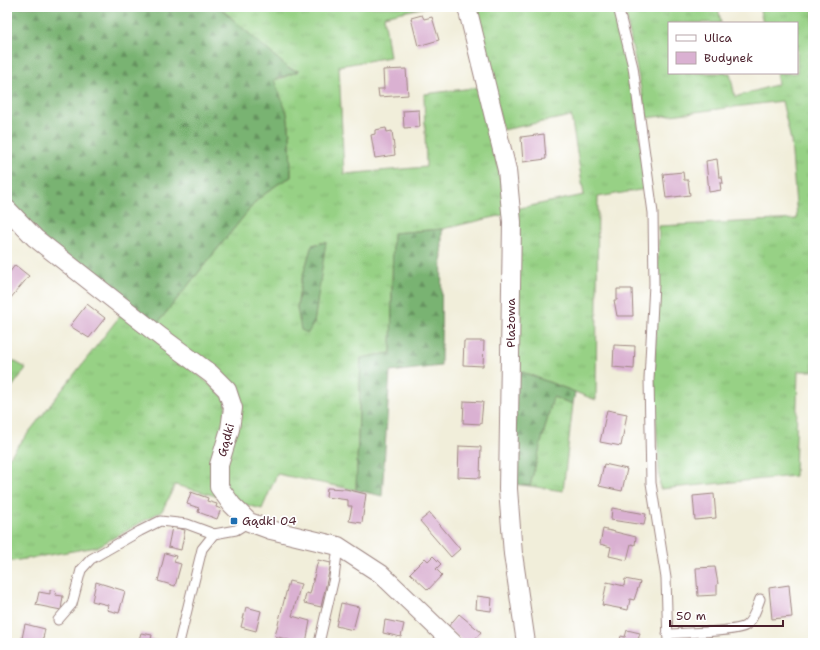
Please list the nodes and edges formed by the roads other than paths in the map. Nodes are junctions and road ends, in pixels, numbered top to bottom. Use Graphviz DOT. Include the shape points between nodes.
graph roads {
  1 [pos="467,7"];
  2 [pos="618,7"];
  3 [pos="7,209"];
  4 [pos="249,522"];
  5 [pos="214,534"];
  6 [pos="338,546"];
  7 [pos="760,599"];
  8 [pos="58,620"];
  9 [pos="668,638"];
  10 [pos="447,641"];
  11 [pos="179,643"];
  12 [pos="319,643"];
  13 [pos="526,643"];
  1 -- 13 [label="street, Plażowa" via="507,170 512,222 508,489 513,554"];
  2 -- 9 [label="lane" via="633,67 653,214 654,284 649,379 651,483 666,578"];
  3 -- 4 [label="street, Gądki" via="35,238 211,374 227,390 233,408 230,429 219,465 219,487"];
  4 -- 5 [label="lane" via="236,530"];
  4 -- 6 [label="street, Gądki"];
  5 -- 8 [label="lane" via="187,524 160,521 140,530 91,559 81,570 72,604"];
  5 -- 11 [label="lane" via="202,549"];
  6 -- 10 [label="street, Gądki" via="382,574"];
  6 -- 12 [label="lane" via="334,578"];
  7 -- 9 [label="lane" via="746,626"];
}
